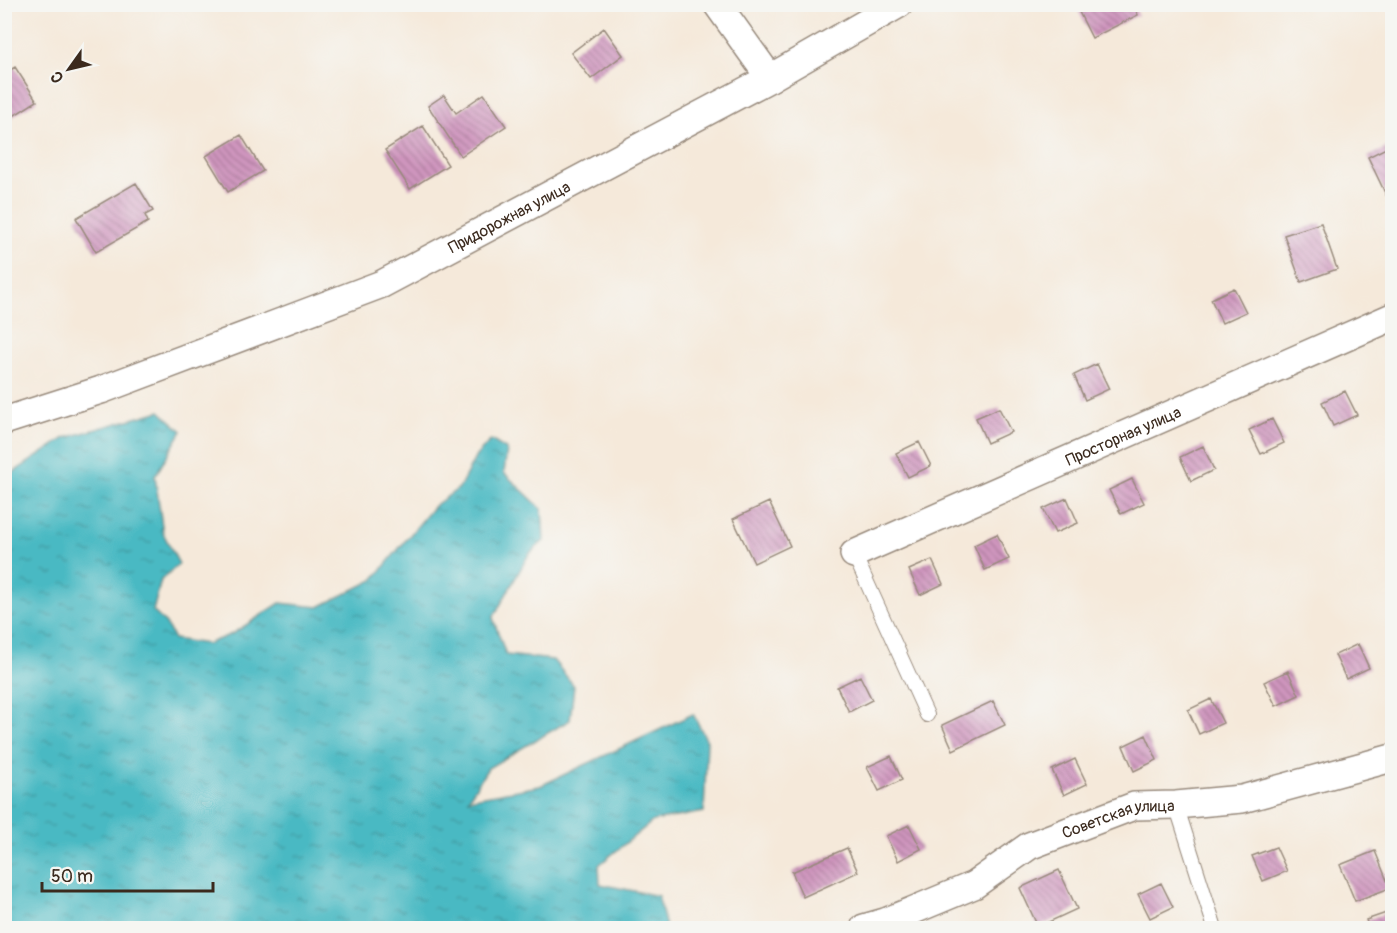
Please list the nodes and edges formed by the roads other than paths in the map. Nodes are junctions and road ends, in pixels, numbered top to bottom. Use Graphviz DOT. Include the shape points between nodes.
graph roads {
  1 [pos="717,4"];
  2 [pos="899,4"];
  3 [pos="770,78"];
  4 [pos="1392,317"];
  5 [pos="4,421"];
  6 [pos="854,554"];
  7 [pos="927,716"];
  8 [pos="1392,758"];
  9 [pos="1176,805"];
  10 [pos="879,926"];
  11 [pos="1215,928"];
  1 -- 3 [label="street"];
  2 -- 3 [label="street, Придорожная улица"];
  3 -- 5 [label="street, Придорожная улица" via="382,284 101,390"];
  4 -- 6 [label="street, Просторная улица"];
  6 -- 7 [label="lane"];
  8 -- 9 [label="street, Советская улица" via="1242,798"];
  9 -- 10 [label="street, Советская улица" via="1134,806 1029,846 974,885"];
  9 -- 11 [label="lane"];
}
